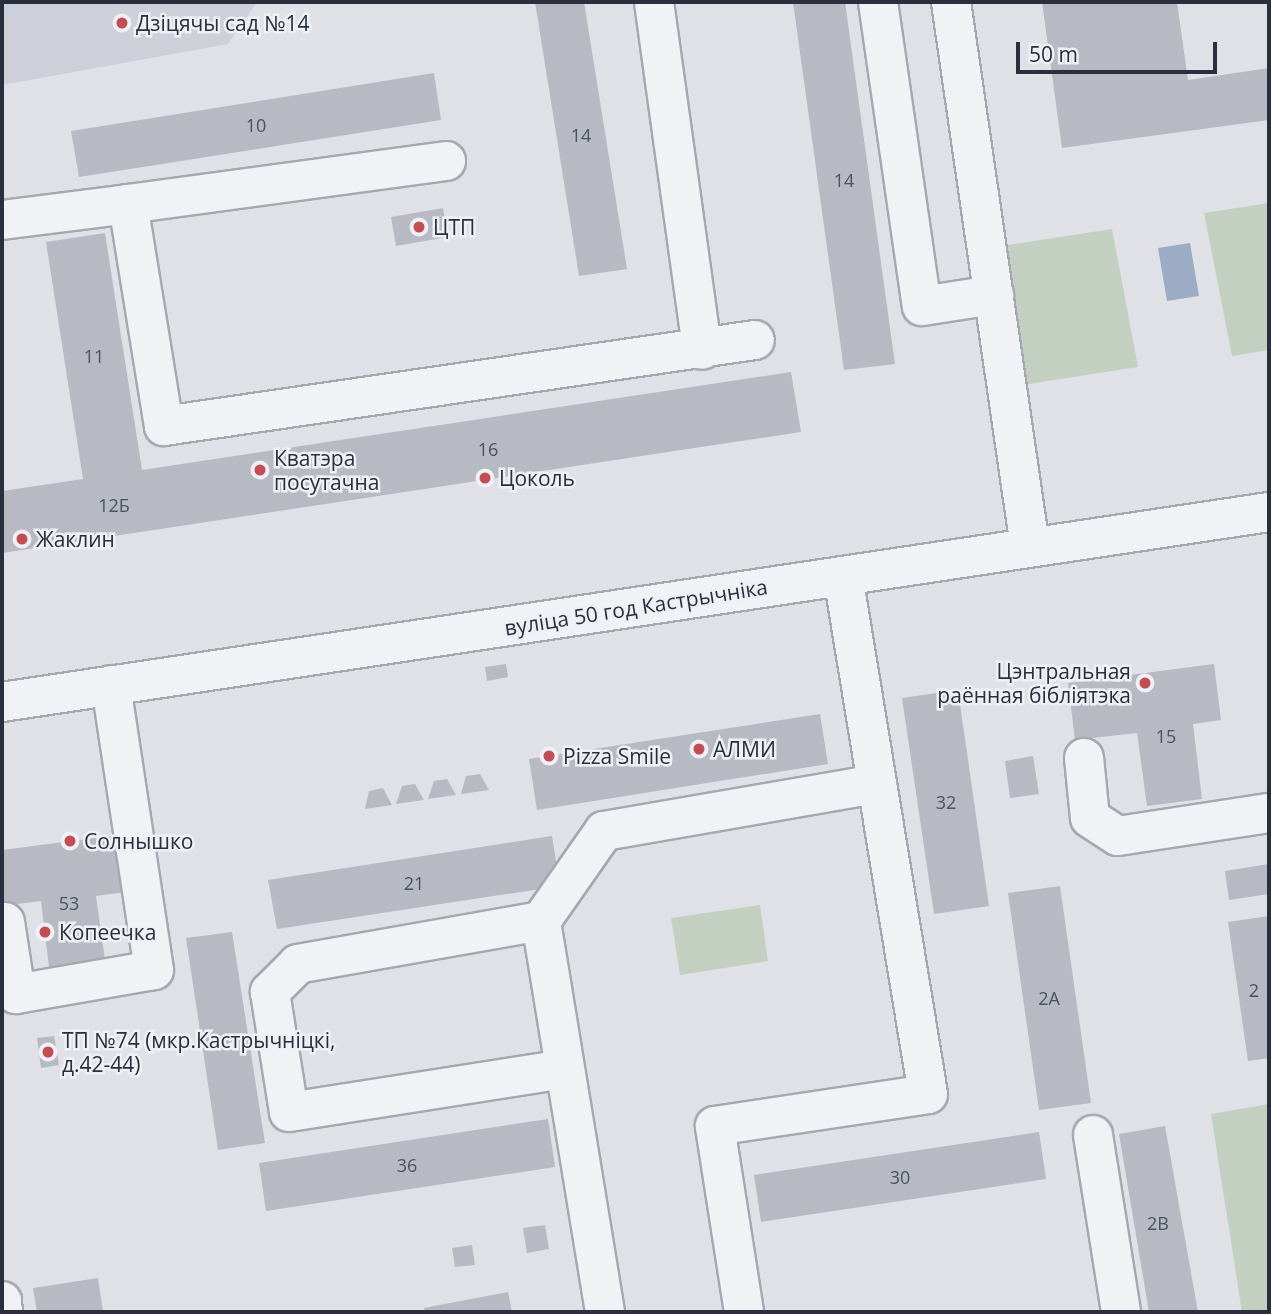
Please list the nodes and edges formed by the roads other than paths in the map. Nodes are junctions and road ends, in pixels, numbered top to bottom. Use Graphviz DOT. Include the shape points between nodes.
graph roads {
  1 [pos="654,2"];
  2 [pos="878,2"];
  3 [pos="951,2"];
  4 [pos="446,161"];
  5 [pos="128,204"];
  6 [pos="2,220"];
  7 [pos="993,295"];
  8 [pos="755,340"];
  9 [pos="702,350"];
  10 [pos="1269,512"];
  11 [pos="1030,547"];
  12 [pos="843,576"];
  13 [pos="111,685"];
  14 [pos="2,702"];
  15 [pos="1084,758"];
  16 [pos="877,784"];
  17 [pos="1269,813"];
  18 [pos="541,921"];
  19 [pos="5,922"];
  20 [pos="565,1069"];
  21 [pos="1093,1135"];
  22 [pos="2,1301"];
  23 [pos="4,1312"];
  24 [pos="605,1312"];
  25 [pos="744,1312"];
  26 [pos="1121,1312"];
  1 -- 9 [label="street"];
  2 -- 7 [label="street" via="922,306"];
  3 -- 7 [label="street"];
  4 -- 5 [label="street"];
  5 -- 6 [label="street"];
  5 -- 9 [label="street" via="164,426"];
  7 -- 11 [label="street"];
  8 -- 9 [label="street"];
  10 -- 11 [label="street, вуліца 50 год Кастрычніка"];
  11 -- 12 [label="street, вуліца 50 год Кастрычніка"];
  12 -- 13 [label="street, вуліца 50 год Кастрычніка"];
  12 -- 16 [label="street"];
  13 -- 14 [label="street, вуліца 50 год Кастрычніка"];
  13 -- 19 [label="street" via="154,970 16,993"];
  15 -- 17 [label="street" via="1090,818 1118,836"];
  16 -- 18 [label="street" via="604,831"];
  16 -- 25 [label="street" via="928,1094 715,1126"];
  18 -- 20 [label="street"];
  18 -- 20 [label="street" via="298,964 270,992 289,1112"];
  20 -- 24 [label="street" via="587,1268"];
  21 -- 26 [label="street"];
  22 -- 23 [label="street"];
}
